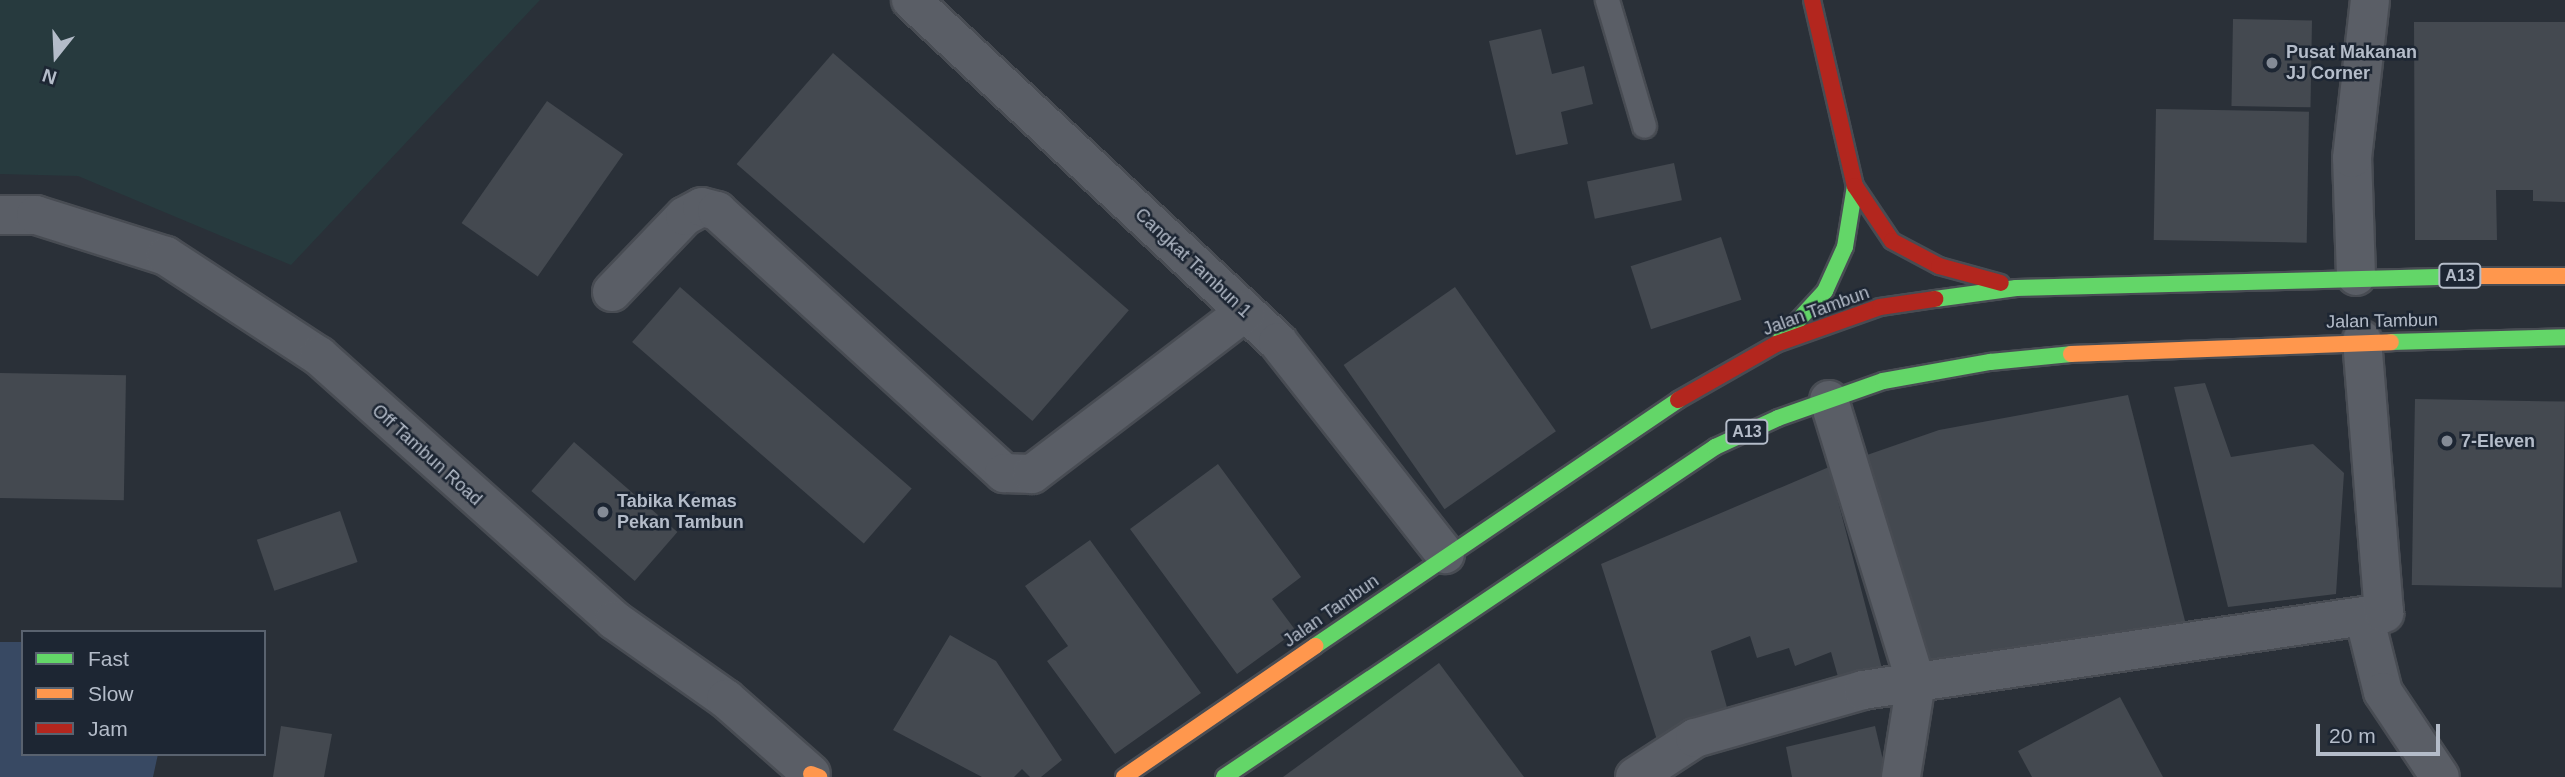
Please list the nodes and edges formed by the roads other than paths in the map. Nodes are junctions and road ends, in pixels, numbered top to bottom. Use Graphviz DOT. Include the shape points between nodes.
graph roads {
  1 [pos="911,0"];
  2 [pos="1607,0"];
  3 [pos="1812,0"];
  4 [pos="2370,0"];
  5 [pos="1644,126"];
  6 [pos="1855,186"];
  7 [pos="0,215"];
  8 [pos="2356,276"];
  9 [pos="2565,276"];
  10 [pos="2016,288"];
  11 [pos="612,292"];
  12 [pos="1245,312"];
  13 [pos="2565,337"];
  14 [pos="2362,340"];
  15 [pos="1776,344"];
  16 [pos="1829,400"];
  17 [pos="1445,554"];
  18 [pos="2364,616"];
  19 [pos="1916,682"];
  20 [pos="814,776"];
  21 [pos="1124,777"];
  22 [pos="1224,777"];
  23 [pos="1635,777"];
  24 [pos="1901,777"];
  25 [pos="2441,777"];
  1 -- 12 [label="street, Cangkat Tambun 1"];
  2 -- 5 [label="lane"];
  3 -- 6 [label="main road"];
  4 -- 8 [label="street" via="2352,158"];
  6 -- 10 [label="main road" via="1892,241 1939,266"];
  6 -- 15 [label="main road" via="1845,247 1825,291"];
  7 -- 20 [label="street, Off Tambun Road" via="36,215 166,257 318,356 614,620 726,699"];
  8 -- 9 [label="main road, Jalan Tambun / A13"];
  8 -- 10 [label="main road, Jalan Tambun / A13"];
  10 -- 15 [label="main road, Jalan Tambun / A13" via="1880,307"];
  11 -- 12 [label="street" via="685,216 702,207 718,211 1004,473 1032,474"];
  12 -- 17 [label="street, Cangkat Tambun 1" via="1278,342"];
  13 -- 14 [label="main road, Jalan Tambun / A13"];
  14 -- 16 [label="main road, Jalan Tambun / A13" via="2124,349 1990,362 1883,381"];
  14 -- 18 [label="street" via="2384,613"];
  15 -- 17 [label="main road, Jalan Tambun / A13" via="1656,413"];
  16 -- 19 [label="street"];
  16 -- 22 [label="main road, Jalan Tambun / A13" via="1715,447"];
  17 -- 21 [label="main road, Jalan Tambun / A13"];
  18 -- 19 [label="street"];
  18 -- 25 [label="street" via="2384,692"];
  19 -- 23 [label="street" via="1863,690 1695,738"];
  19 -- 24 [label="street"];
}
